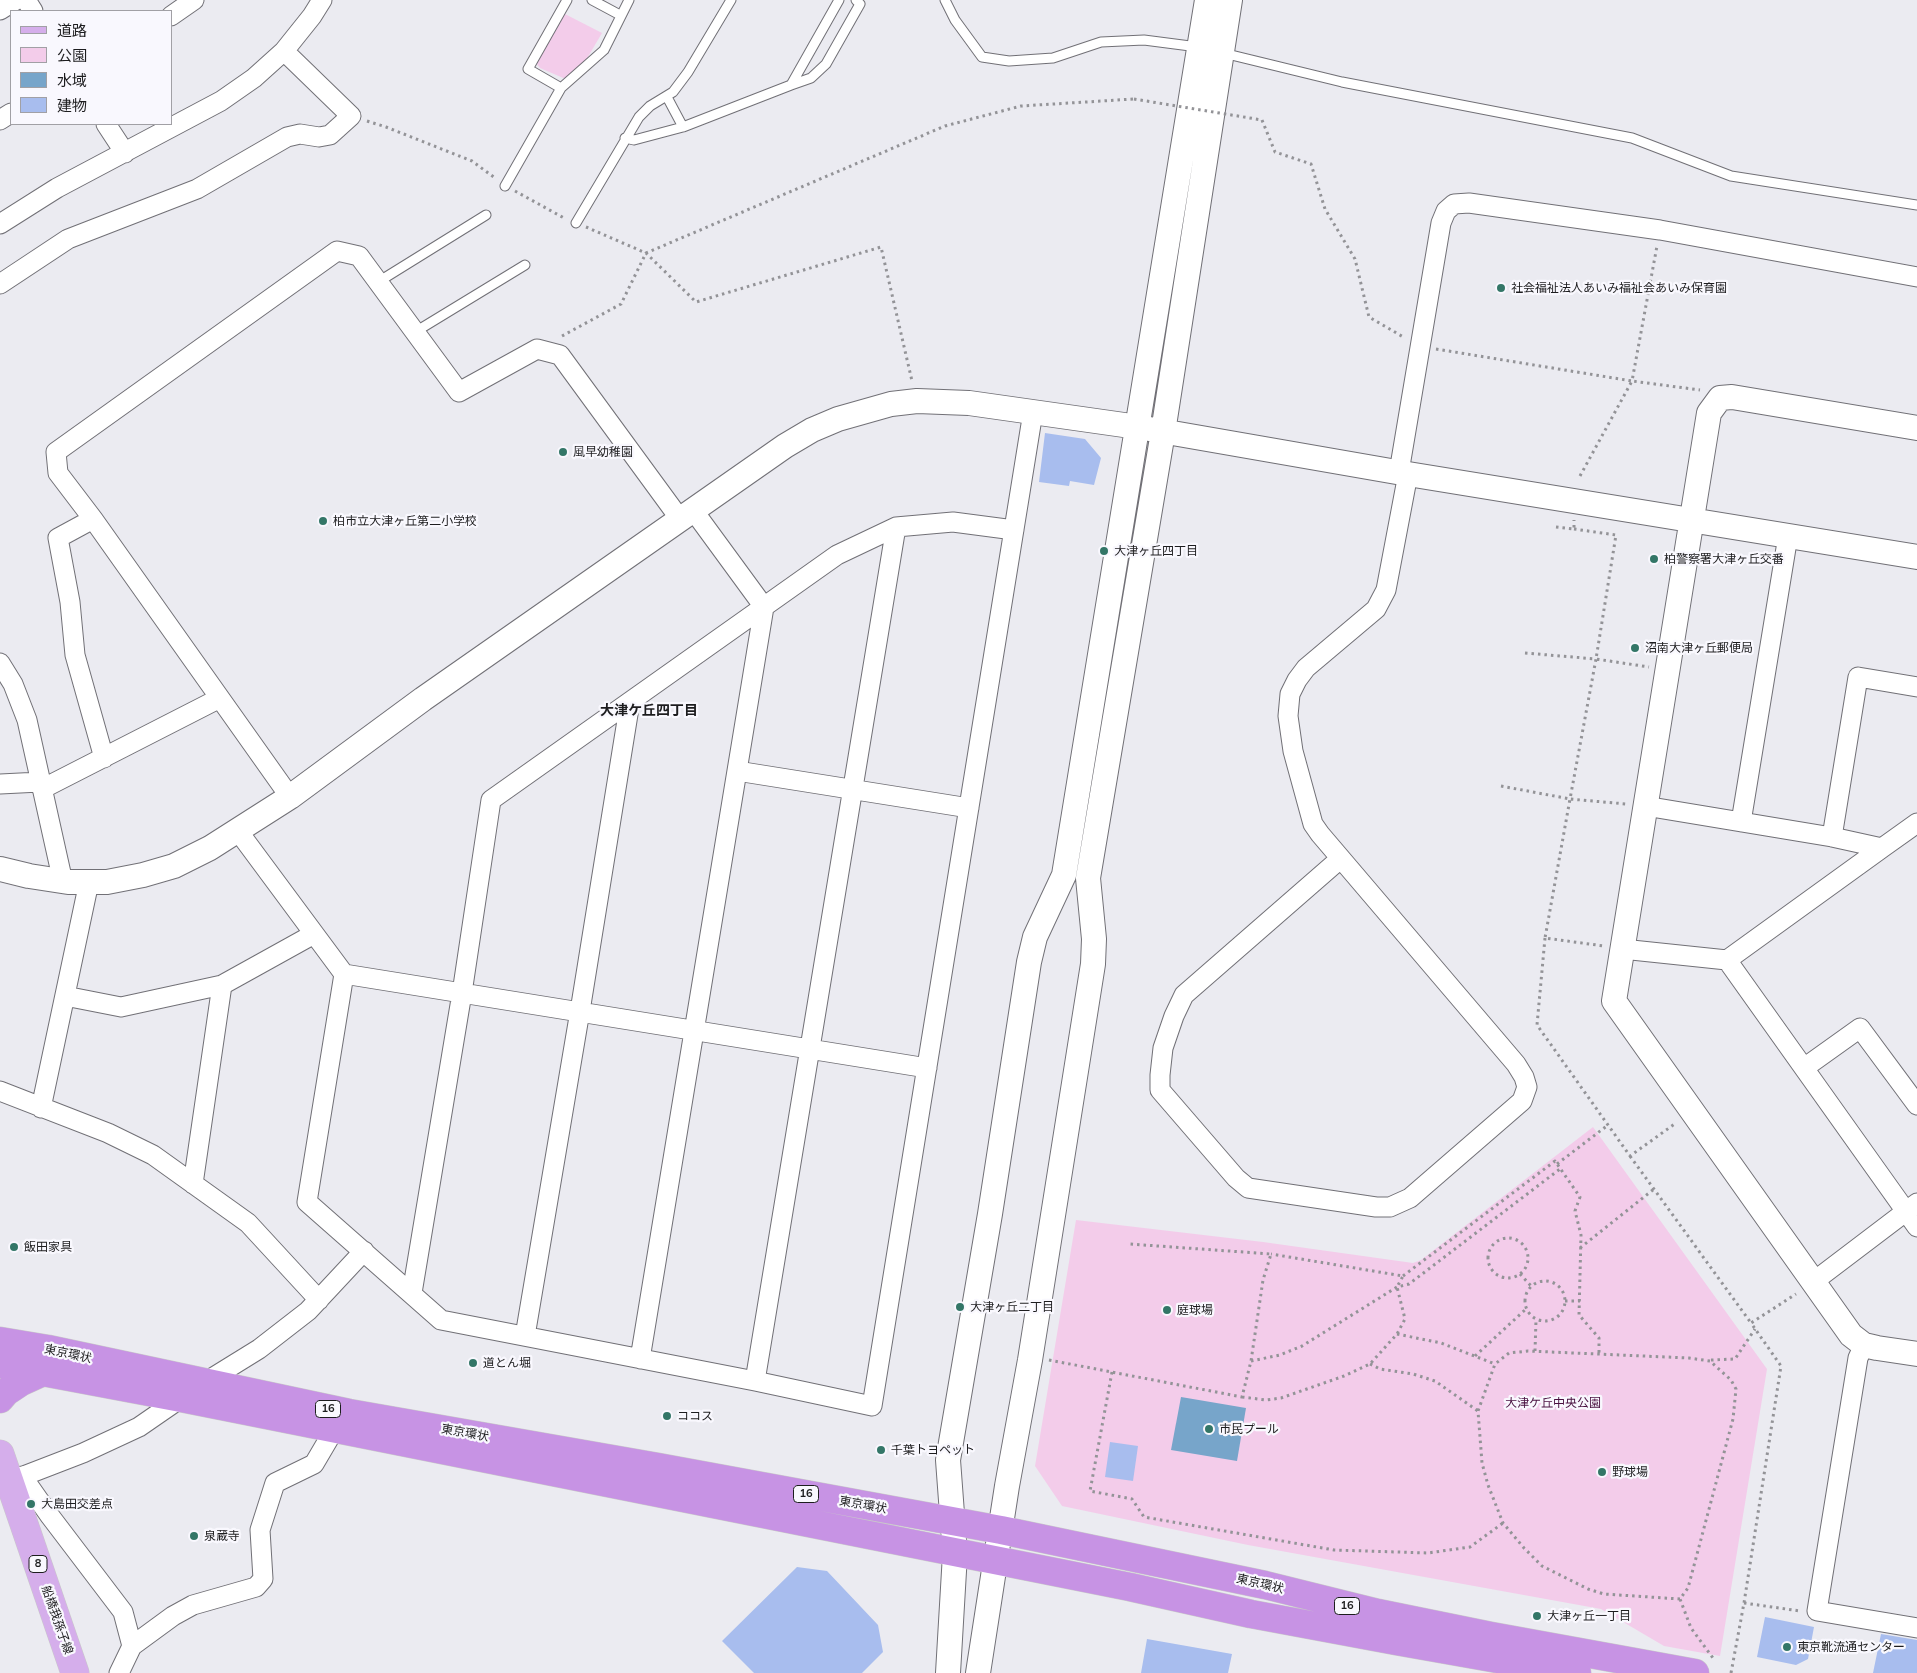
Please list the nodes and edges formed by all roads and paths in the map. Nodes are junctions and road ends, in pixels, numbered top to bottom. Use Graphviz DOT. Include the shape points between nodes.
graph roads {
  1 [pos="16,0"];
  2 [pos="194,0"];
  3 [pos="322,0"];
  4 [pos="567,0"];
  5 [pos="592,0"];
  6 [pos="629,0"];
  7 [pos="732,0"];
  8 [pos="839,0"];
  9 [pos="856,0"];
  10 [pos="945,0"];
  11 [pos="1207,0"];
  12 [pos="1230,0"];
  13 [pos="0,10"];
  14 [pos="172,15"];
  15 [pos="620,15"];
  16 [pos="1211,50"];
  17 [pos="284,51"];
  18 [pos="791,86"];
  19 [pos="561,88"];
  20 [pos="667,97"];
  21 [pos="351,116"];
  22 [pos="107,125"];
  23 [pos="683,126"];
  24 [pos="625,138"];
  25 [pos="125,153"];
  26 [pos="506,186"];
  27 [pos="1917,204"];
  28 [pos="486,215"];
  29 [pos="576,223"];
  30 [pos="0,224"];
  31 [pos="1660,230"];
  32 [pos="646,253"];
  33 [pos="526,265"];
  34 [pos="1917,277"];
  35 [pos="378,282"];
  36 [pos="0,284"];
  37 [pos="415,332"];
  38 [pos="556,340"];
  39 [pos="1421,347"];
  40 [pos="1632,381"];
  41 [pos="1720,398"];
  42 [pos="917,401"];
  43 [pos="1033,412"];
  44 [pos="1138,427"];
  45 [pos="1917,428"];
  46 [pos="1163,432"];
  47 [pos="1404,473"];
  48 [pos="1580,476"];
  49 [pos="687,514"];
  50 [pos="93,519"];
  51 [pos="1574,520"];
  52 [pos="1691,520"];
  53 [pos="896,527"];
  54 [pos="1556,527"];
  55 [pos="1574,529"];
  56 [pos="1014,530"];
  57 [pos="1788,536"];
  58 [pos="1917,557"];
  59 [pos="764,607"];
  60 [pos="1525,653"];
  61 [pos="1596,659"];
  62 [pos="0,663"];
  63 [pos="1667,670"];
  64 [pos="1917,687"];
  65 [pos="220,698"];
  66 [pos="630,702"];
  67 [pos="104,758"];
  68 [pos="737,771"];
  69 [pos="0,784"];
  70 [pos="41,786"];
  71 [pos="1501,786"];
  72 [pos="853,790"];
  73 [pos="290,796"];
  74 [pos="1570,799"];
  75 [pos="1645,806"];
  76 [pos="969,808"];
  77 [pos="1742,822"];
  78 [pos="1917,823"];
  79 [pos="238,831"];
  80 [pos="1832,837"];
  81 [pos="1882,848"];
  82 [pos="1340,859"];
  83 [pos="0,869"];
  84 [pos="63,882"];
  85 [pos="89,882"];
  86 [pos="314,934"];
  87 [pos="1545,938"];
  88 [pos="1622,949"];
  89 [pos="1727,960"];
  90 [pos="344,974"];
  91 [pos="222,985"];
  92 [pos="462,993"];
  93 [pos="65,996"];
  94 [pos="580,1011"];
  95 [pos="695,1031"];
  96 [pos="810,1050"];
  97 [pos="927,1068"];
  98 [pos="1804,1068"];
  99 [pos="0,1091"];
  100 [pos="1917,1105"];
  101 [pos="41,1108"];
  102 [pos="1693,1111"];
  103 [pos="1608,1125"];
  104 [pos="1630,1156"];
  105 [pos="1557,1164"];
  106 [pos="1560,1168"];
  107 [pos="193,1184"];
  108 [pos="1654,1190"];
  109 [pos="1911,1207"];
  110 [pos="1917,1226"];
  111 [pos="1130,1244"];
  112 [pos="1580,1248"];
  113 [pos="364,1251"];
  114 [pos="1271,1254"];
  115 [pos="1520,1274"];
  116 [pos="1402,1276"];
  117 [pos="1814,1282"];
  118 [pos="1397,1287"];
  119 [pos="1532,1287"];
  120 [pos="412,1293"];
  121 [pos="319,1300"];
  122 [pos="1565,1301"];
  123 [pos="1580,1301"];
  124 [pos="1526,1309"];
  125 [pos="1536,1320"];
  126 [pos="1751,1323"];
  127 [pos="1755,1329"];
  128 [pos="1397,1334"];
  129 [pos="525,1336"];
  130 [pos="0,1341"];
  131 [pos="1864,1345"];
  132 [pos="1535,1351"];
  133 [pos="1599,1354"];
  134 [pos="1917,1354"];
  135 [pos="1475,1356"];
  136 [pos="640,1359"];
  137 [pos="1048,1360"];
  138 [pos="1710,1360"];
  139 [pos="1250,1361"];
  140 [pos="0,1364"];
  141 [pos="1370,1364"];
  142 [pos="1495,1364"];
  143 [pos="43,1372"];
  144 [pos="1112,1372"];
  145 [pos="755,1381"];
  146 [pos="204,1383"];
  147 [pos="1242,1397"];
  148 [pos="181,1398"];
  149 [pos="0,1399"];
  150 [pos="1478,1411"];
  151 [pos="334,1430"];
  152 [pos="8,1473"];
  153 [pos="954,1521"];
  154 [pos="1504,1522"];
  155 [pos="1000,1530"];
  156 [pos="955,1554"];
  157 [pos="995,1562"];
  158 [pos="1680,1599"];
  159 [pos="1744,1603"];
  160 [pos="1817,1611"];
  161 [pos="1917,1628"];
  162 [pos="132,1646"];
  163 [pos="1705,1667"];
  164 [pos="75,1673"];
  165 [pos="119,1673"];
  166 [pos="948,1673"];
  167 [pos="978,1673"];
  168 [pos="1577,1673"];
  169 [pos="1731,1673"];
  1 -- 13 [label="street"];
  2 -- 14 [label="street"];
  3 -- 17 [label="street"];
  4 -- 19 [label="lane" via="528,69"];
  5 -- 15 [label="lane"];
  6 -- 15 [label="lane"];
  7 -- 20 [label="lane" via="688,72"];
  8 -- 18 [label="lane"];
  9 -- 18 [label="lane" via="860,4 826,64 811,78"];
  10 -- 16 [label="lane" via="955,20 982,57 1009,62 1052,58 1101,42 1135,40"];
  11 -- 16 [label="street"];
  12 -- 16 [label="street"];
  15 -- 19 [label="lane" via="604,50"];
  16 -- 27 [label="lane" via="1342,82 1632,138 1731,176"];
  16 -- 44 [label="street"];
  16 -- 46 [label="street"];
  17 -- 21 [label="street"];
  17 -- 25 [label="street" via="221,101"];
  18 -- 23 [label="lane"];
  19 -- 26 [label="lane"];
  20 -- 23 [label="lane"];
  20 -- 24 [label="lane" via="650,106"];
  21 -- 26 [label="path" via="472,161"];
  21 -- 36 [label="street" via="326,137 294,135 197,189 73,236"];
  22 -- 25 [label="street"];
  23 -- 24 [label="lane" via="634,140"];
  24 -- 29 [label="lane"];
  25 -- 30 [label="street" via="57,188"];
  26 -- 29 [label="path"];
  28 -- 35 [label="lane"];
  29 -- 32 [label="path"];
  31 -- 34 [label="street"];
  31 -- 39 [label="street" via="1468,203 1454,204 1446,211 1441,223"];
  31 -- 40 [label="path"];
  32 -- 38 [label="path" via="621,304"];
  32 -- 39 [label="path, bridge" via="945,126 1021,106 1134,99 1262,120 1275,152 1311,164 1325,209 1356,259 1369,317"];
  32 -- 42 [label="path" via="696,302 881,247"];
  33 -- 37 [label="lane"];
  35 -- 37 [label="street"];
  35 -- 50 [label="street" via="359,256 337,251 56,452 58,473"];
  37 -- 49 [label="street" via="459,392 537,349 560,355"];
  39 -- 40 [label="path"];
  39 -- 47 [label="street"];
  40 -- 41 [label="path" via="1706,391"];
  40 -- 48 [label="path"];
  41 -- 45 [label="street" via="1732,397"];
  41 -- 52 [label="street" via="1709,413"];
  42 -- 43 [label="street" via="969,403"];
  42 -- 49 [label="street" via="866,410 812,430"];
  43 -- 44 [label="street"];
  43 -- 56 [label="street"];
  44 -- 46 [label="street"];
  44 -- 153 [label="street" via="1064,875 1034,937 1028,962 948,1460"];
  46 -- 47 [label="street"];
  46 -- 155 [label="street" via="1088,878 1093,964"];
  47 -- 52 [label="street"];
  47 -- 82 [label="street" via="1386,590 1376,609 1306,668 1290,694 1288,716 1293,751 1313,824"];
  49 -- 59 [label="street"];
  49 -- 73 [label="street"];
  50 -- 65 [label="street"];
  50 -- 67 [label="street" via="58,538 70,602 74,655"];
  51 -- 55 [label="path"];
  52 -- 57 [label="street"];
  52 -- 63 [label="street"];
  53 -- 56 [label="street" via="953,522"];
  53 -- 59 [label="street" via="837,555"];
  53 -- 72 [label="street"];
  54 -- 55 [label="path"];
  55 -- 61 [label="path" via="1616,535"];
  56 -- 76 [label="street"];
  57 -- 58 [label="street"];
  57 -- 77 [label="street"];
  59 -- 66 [label="street"];
  59 -- 68 [label="street"];
  60 -- 61 [label="path"];
  61 -- 63 [label="path"];
  61 -- 74 [label="path"];
  62 -- 70 [label="street" via="13,684 27,720"];
  63 -- 75 [label="street"];
  64 -- 80 [label="street" via="1858,677"];
  65 -- 67 [label="street"];
  65 -- 73 [label="street"];
  66 -- 92 [label="street" via="491,800"];
  66 -- 94 [label="street"];
  67 -- 70 [label="street"];
  68 -- 72 [label="street"];
  68 -- 95 [label="street"];
  69 -- 70 [label="street"];
  70 -- 84 [label="street"];
  71 -- 74 [label="path"];
  72 -- 76 [label="street"];
  72 -- 96 [label="street"];
  73 -- 79 [label="street"];
  74 -- 75 [label="path"];
  74 -- 87 [label="path"];
  75 -- 77 [label="street"];
  75 -- 88 [label="street"];
  76 -- 97 [label="street"];
  77 -- 80 [label="street"];
  78 -- 81 [label="street"];
  79 -- 85 [label="street" via="174,866 134,877"];
  79 -- 86 [label="street"];
  80 -- 81 [label="street"];
  81 -- 89 [label="street"];
  82 -- 82 [label="street" via="1184,995 1163,1048 1160,1090 1248,1188 1390,1207 1410,1198 1522,1101 1527,1087 1516,1064"];
  83 -- 84 [label="street"];
  84 -- 85 [label="street"];
  85 -- 93 [label="street"];
  86 -- 90 [label="street"];
  86 -- 91 [label="street"];
  87 -- 88 [label="path"];
  87 -- 103 [label="path" via="1537,1025"];
  88 -- 89 [label="street"];
  88 -- 102 [label="street" via="1614,1001"];
  89 -- 98 [label="street"];
  90 -- 92 [label="street"];
  90 -- 113 [label="street" via="307,1202"];
  91 -- 93 [label="street" via="121,1006"];
  91 -- 107 [label="street"];
  92 -- 94 [label="street"];
  92 -- 120 [label="street"];
  93 -- 101 [label="street"];
  94 -- 95 [label="street"];
  94 -- 129 [label="street"];
  95 -- 96 [label="street"];
  95 -- 136 [label="street"];
  96 -- 97 [label="street"];
  96 -- 145 [label="street"];
  97 -- 145 [label="street" via="872,1406"];
  98 -- 100 [label="street" via="1860,1028"];
  98 -- 109 [label="street"];
  99 -- 101 [label="street"];
  101 -- 107 [label="street" via="108,1133 146,1152"];
  102 -- 104 [label="path"];
  102 -- 117 [label="street"];
  103 -- 104 [label="path"];
  103 -- 105 [label="path"];
  104 -- 108 [label="path"];
  105 -- 106 [label="path"];
  105 -- 116 [label="path" via="1555,1161"];
  106 -- 112 [label="path" via="1580,1198 1575,1212 1581,1235"];
  106 -- 118 [label="path" via="1409,1284"];
  107 -- 121 [label="street" via="248,1223"];
  108 -- 112 [label="path"];
  108 -- 126 [label="path"];
  109 -- 110 [label="street"];
  109 -- 117 [label="street"];
  111 -- 114 [label="path"];
  112 -- 123 [label="path"];
  113 -- 120 [label="street"];
  113 -- 121 [label="street"];
  114 -- 116 [label="path"];
  114 -- 139 [label="path" via="1263,1280"];
  115 -- 115 [label="path" via="1515,1278 1499,1278 1488,1266 1489,1250 1500,1239 1516,1239 1527,1251 1527,1267"];
  115 -- 119 [label="path"];
  116 -- 118 [label="path"];
  117 -- 126 [label="path"];
  117 -- 131 [label="street" via="1851,1335"];
  118 -- 128 [label="path" via="1405,1319"];
  118 -- 139 [label="path" via="1302,1346 1280,1355"];
  119 -- 122 [label="path" via="1538,1282 1554,1282 1565,1294"];
  119 -- 124 [label="path" via="1526,1292"];
  120 -- 129 [label="street" via="441,1320"];
  121 -- 146 [label="street" via="259,1349"];
  122 -- 123 [label="path"];
  122 -- 125 [label="path" via="1564,1310 1553,1321"];
  123 -- 133 [label="path" via="1579,1315 1599,1338"];
  124 -- 125 [label="path"];
  124 -- 135 [label="path"];
  125 -- 132 [label="path"];
  126 -- 127 [label="path"];
  127 -- 138 [label="path" via="1735,1359"];
  127 -- 159 [label="path" via="1781,1366"];
  128 -- 135 [label="path" via="1441,1343"];
  128 -- 141 [label="path"];
  129 -- 136 [label="street"];
  130 -- 146 [label="highway, 東京環状 / 16"];
  131 -- 134 [label="street"];
  131 -- 160 [label="street" via="1858,1358"];
  132 -- 133 [label="path"];
  132 -- 142 [label="path" via="1509,1353"];
  133 -- 138 [label="path"];
  135 -- 142 [label="path"];
  136 -- 145 [label="street"];
  137 -- 144 [label="path"];
  138 -- 158 [label="path" via="1736,1389 1733,1420 1688,1588"];
  139 -- 147 [label="path"];
  140 -- 143 [label="highway, 東京環状 / 16"];
  141 -- 147 [label="path" via="1281,1398"];
  141 -- 150 [label="path" via="1380,1370 1414,1374 1435,1381"];
  142 -- 150 [label="path"];
  143 -- 148 [label="highway, 東京環状 / 16"];
  143 -- 149 [label="highway" via="21,1382"];
  144 -- 147 [label="path"];
  144 -- 154 [label="path" via="1090,1491 1132,1499 1144,1517 1334,1550 1428,1553 1470,1547"];
  146 -- 153 [label="highway, 東京環状 / 16" via="349,1413"];
  148 -- 151 [label="highway, 東京環状 / 16"];
  148 -- 152 [label="street" via="139,1428 74,1456"];
  150 -- 154 [label="path" via="1482,1463"];
  151 -- 156 [label="highway, 東京環状 / 16"];
  151 -- 162 [label="street" via="314,1464 276,1483 260,1530 263,1579 256,1587 193,1605 172,1616"];
  152 -- 162 [label="street" via="50,1516 123,1612"];
  152 -- 164 [label="main road, 船橋我孫子線 / 8"];
  153 -- 155 [label="highway, 東京環状 / 16"];
  153 -- 156 [label="street"];
  154 -- 158 [label="path" via="1542,1566 1588,1589 1604,1594"];
  155 -- 157 [label="street"];
  155 -- 163 [label="highway, 東京環状 / 16" via="1491,1636"];
  156 -- 157 [label="highway, 東京環状 / 16"];
  156 -- 166 [label="street"];
  157 -- 167 [label="street"];
  157 -- 168 [label="highway, 東京環状 / 16"];
  158 -- 163 [label="path"];
  159 -- 160 [label="path"];
  159 -- 169 [label="path"];
  160 -- 161 [label="street"];
  162 -- 165 [label="street"];
}
